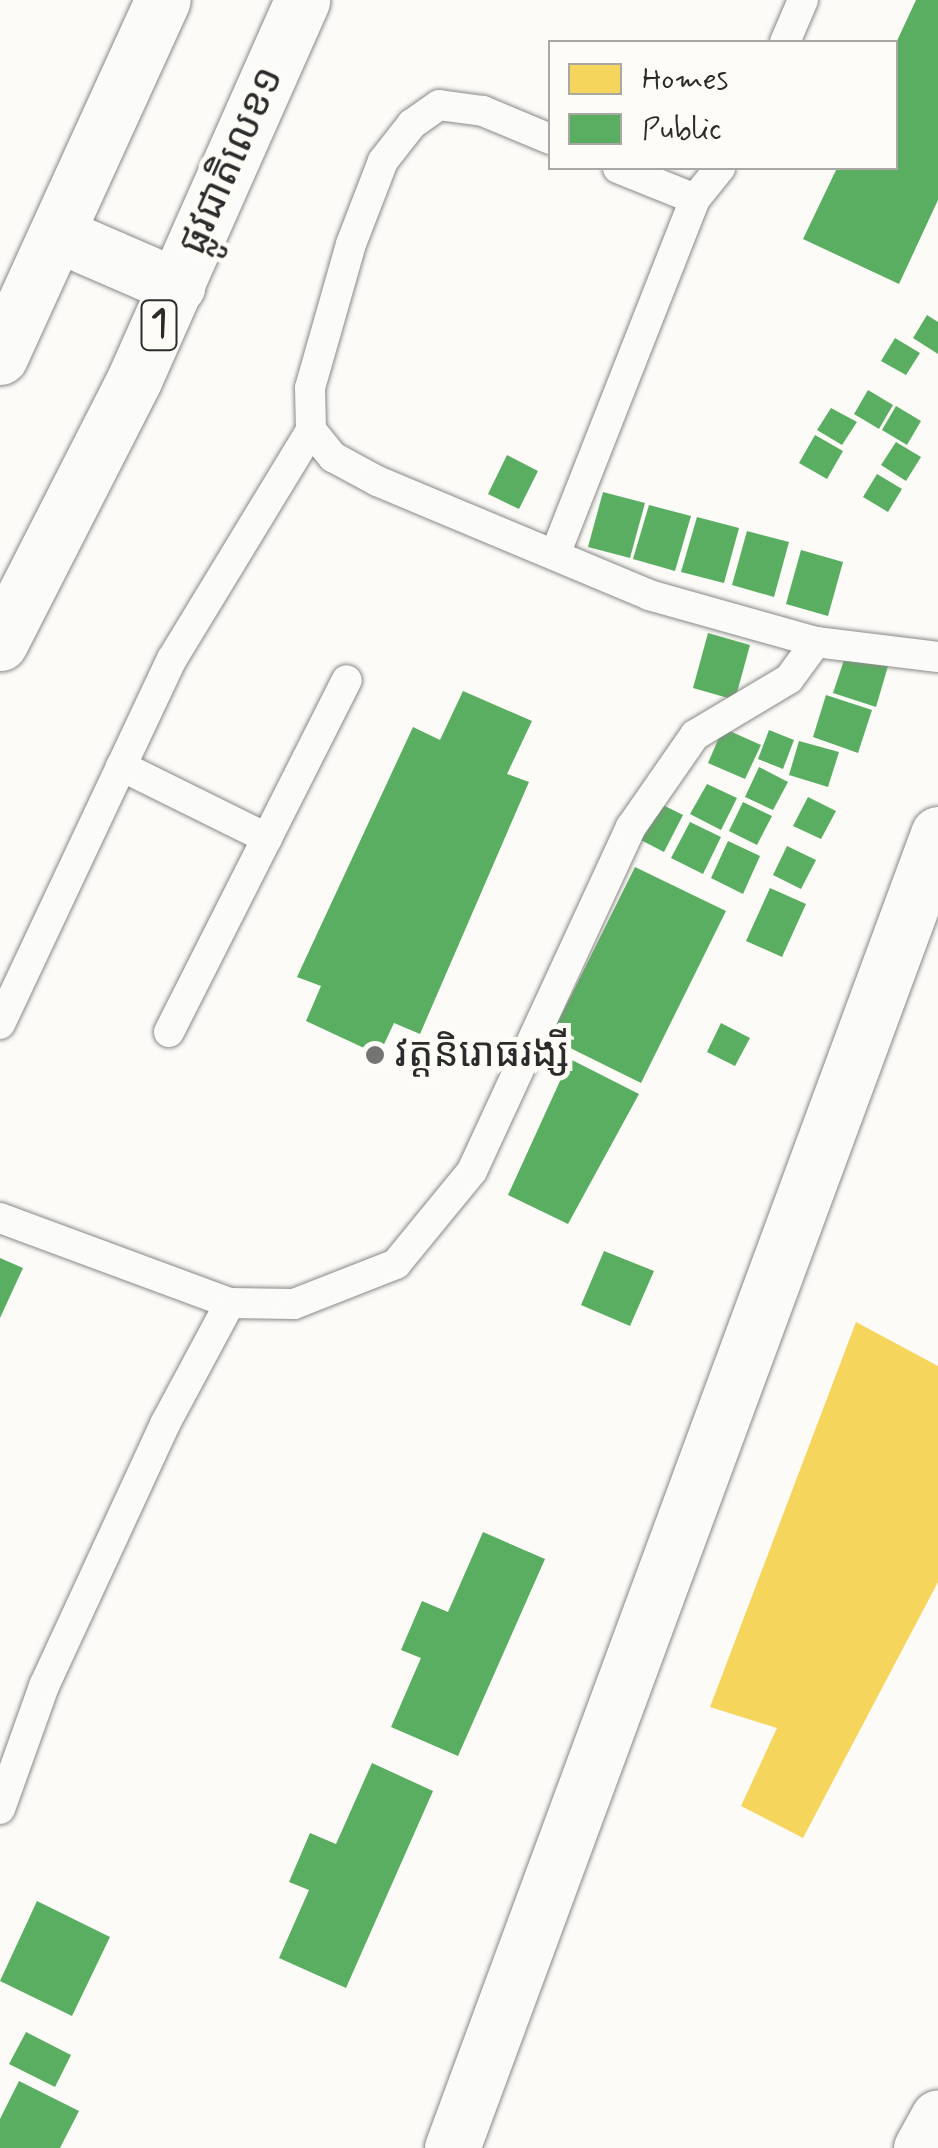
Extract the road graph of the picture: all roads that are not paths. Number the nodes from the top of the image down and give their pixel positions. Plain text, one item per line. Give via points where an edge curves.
1 (163, 0) edge
2 (302, 0) edge
3 (803, 0) edge
4 (786, 40) edge
5 (548, 139) edge
6 (623, 170) edge
7 (718, 170) edge
8 (695, 199) junction
9 (59, 235) junction
10 (177, 286) junction
11 (0, 357) edge
12 (311, 430) junction
13 (556, 552) junction
14 (816, 642) junction
15 (0, 644) edge
16 (938, 657) edge
17 (347, 680) dead end
18 (121, 766) junction
19 (938, 834) edge
20 (268, 838) junction
21 (924, 917) edge
22 (0, 1024) edge
23 (169, 1032) dead end
24 (0, 1218) edge
25 (230, 1303) junction
26 (0, 1809) edge
27 (938, 2116) edge
28 (452, 2148) edge
29 (922, 2148) edge

1 - 9 main road
2 - 10 main road, ផ្លូវជាតិលេខ១ / 1
3 - 4 lane
5 - 12 lane via 483,112 440,106 412,124 383,161 350,244 310,388
6 - 8 lane
7 - 8 lane
8 - 13 lane
9 - 10 main road
9 - 11 main road
10 - 15 main road, ផ្លូវជាតិលេខ១ / 1
12 - 13 lane via 333,457 376,481
12 - 18 lane via 224,566
13 - 14 lane via 649,595
14 - 16 lane
14 - 25 lane via 790,679 695,735 670,767 630,827 472,1171 396,1264 294,1304
17 - 20 lane
18 - 20 lane
18 - 22 lane
19 - 21 main road
20 - 23 lane
21 - 28 main road
24 - 25 lane
25 - 26 lane via 165,1424 44,1686
27 - 29 main road

